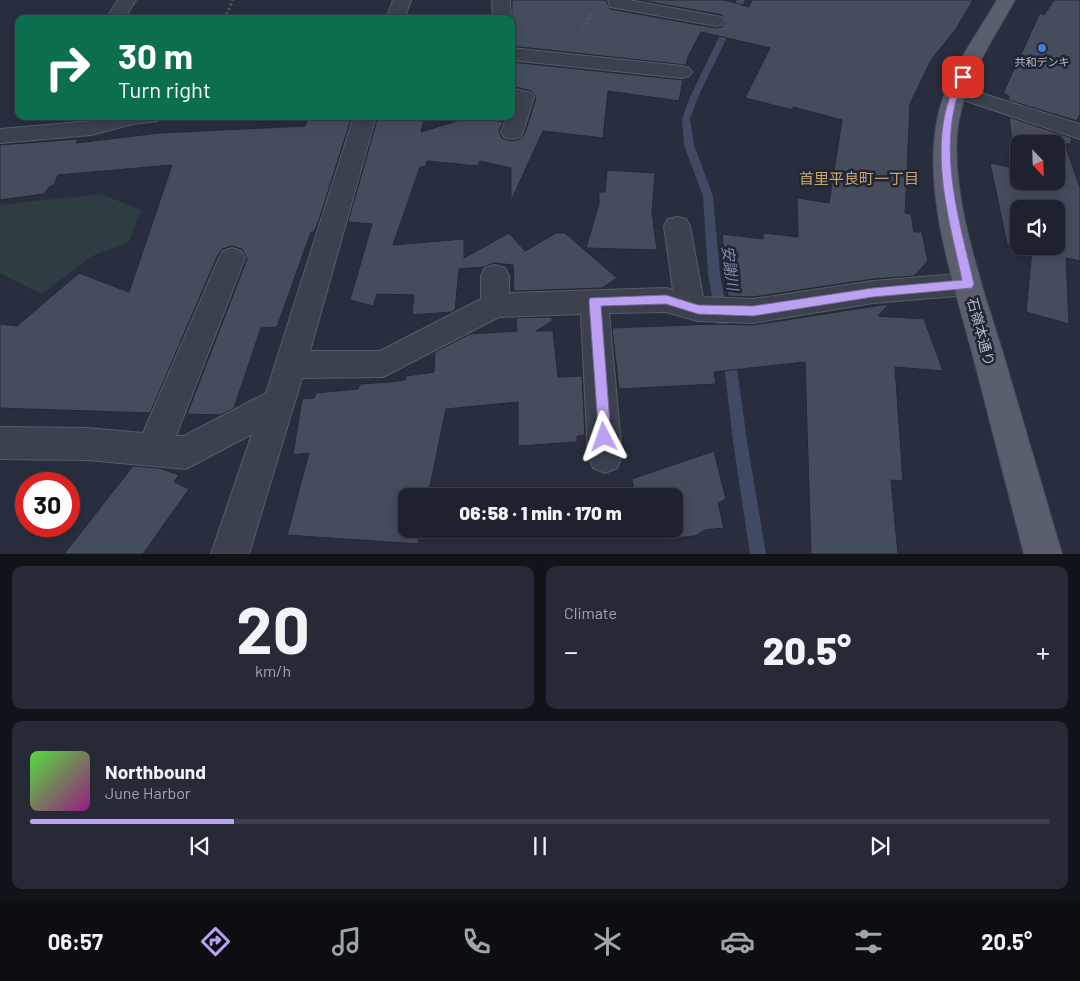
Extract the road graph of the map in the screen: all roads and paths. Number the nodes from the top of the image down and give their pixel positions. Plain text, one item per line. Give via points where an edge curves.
1 (127, 0) edge
2 (233, 0) edge
3 (402, 0) edge
4 (501, 0) edge
5 (1006, 0) edge
6 (611, 1) edge
7 (118, 15) edge
8 (226, 15) edge
9 (396, 15) edge
10 (502, 15) edge
11 (716, 20) dead end
12 (581, 32) dead end
13 (515, 54) edge
14 (682, 72) dead end
15 (955, 92) junction
16 (515, 95) edge
17 (126, 120) edge
18 (364, 120) edge
19 (512, 132) dead end
20 (1080, 132) edge
21 (0, 136) edge
22 (677, 226) dead end
23 (232, 258) dead end
24 (495, 276) dead end
25 (968, 284) junction
26 (594, 301) junction
27 (495, 305) junction
28 (704, 309) junction
29 (291, 365) junction
30 (278, 404) junction
31 (0, 442) edge
32 (153, 450) junction
33 (606, 456) dead end
34 (230, 554) edge
35 (1043, 554) edge

1 - 7 street
2 - 8 path
3 - 9 street
4 - 10 street
5 - 15 main road, 石嶺本通り
6 - 11 street
6 - 12 path
13 - 14 street
15 - 20 street
15 - 25 main road, 石嶺本通り via 947,123 946,175
16 - 19 street via 524,97
17 - 21 street via 91,128
18 - 29 street
22 - 28 street
23 - 32 street
24 - 27 street
25 - 28 street via 873,292 753,311
25 - 35 main road, 石嶺本通り
26 - 27 street
26 - 28 street via 666,300
26 - 33 street
27 - 29 street via 383,364
29 - 30 street
30 - 32 street via 186,453
30 - 34 street
31 - 32 street via 87,444

